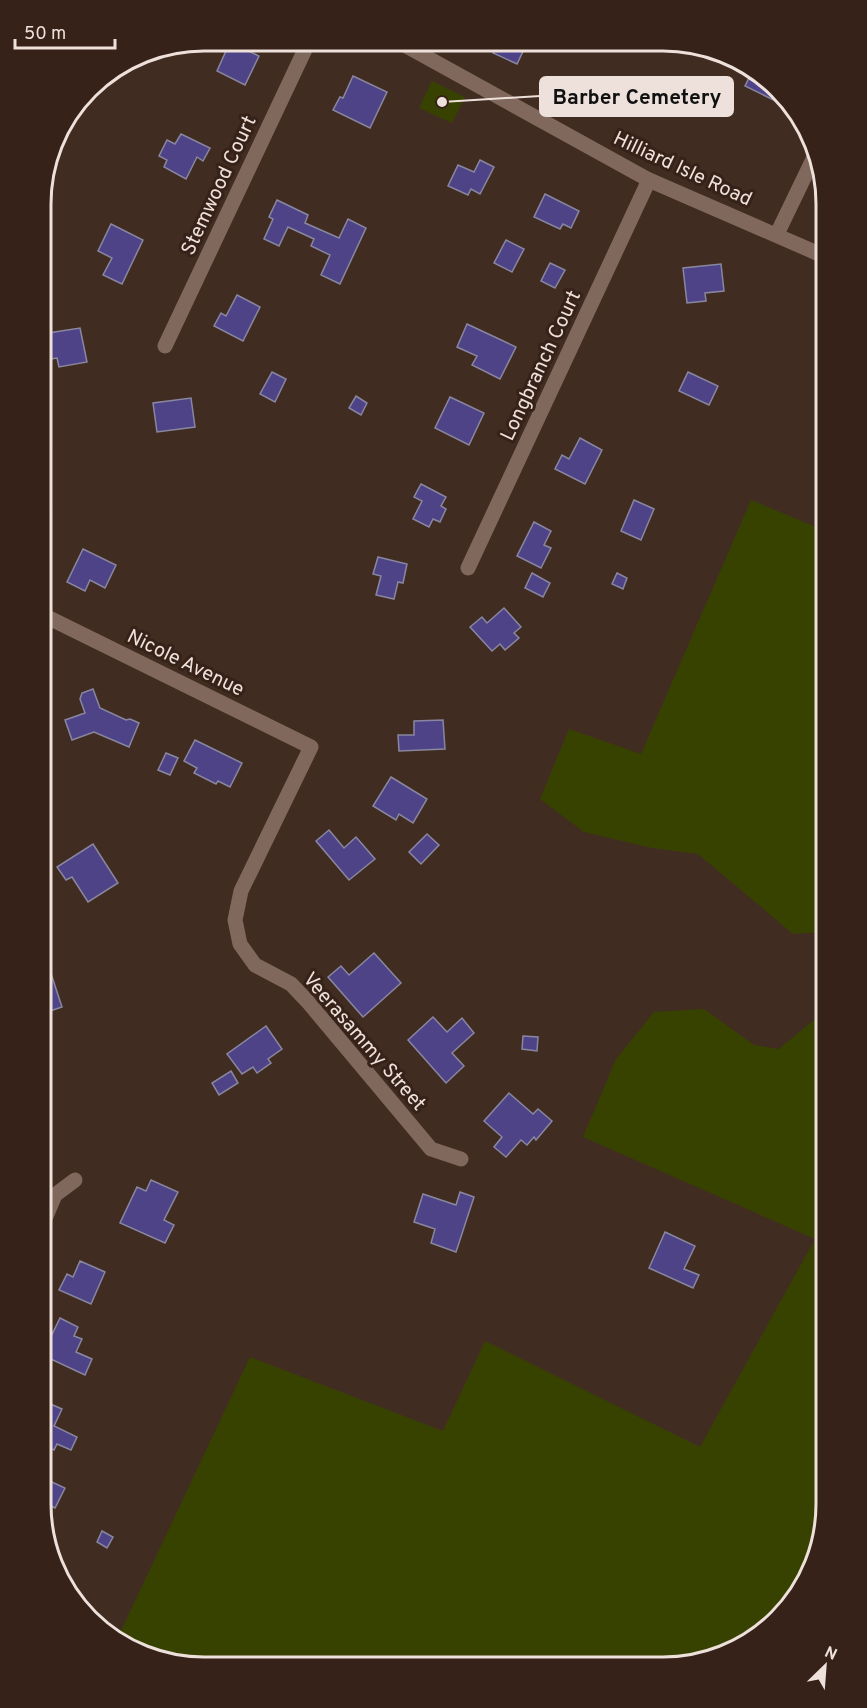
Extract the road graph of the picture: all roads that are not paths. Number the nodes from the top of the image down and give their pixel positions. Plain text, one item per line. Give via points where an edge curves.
1 (304, 51) edge
2 (429, 51) edge
3 (810, 164) edge
4 (649, 180) junction
5 (777, 234) junction
6 (816, 252) edge
7 (165, 346) dead end
8 (468, 568) dead end
9 (51, 619) edge
10 (311, 747) joint
11 (461, 1159) dead end
12 (75, 1180) dead end
13 (51, 1205) edge

1 - 7 street, Stemwood Court
2 - 4 street, Hilliard Isle Road
3 - 5 street
4 - 5 street, Hilliard Isle Road
4 - 8 street, Longbranch Court
5 - 6 street, Hilliard Isle Road
9 - 10 street, Nicole Avenue
10 - 11 street, Veerasammy Street via 241,891 235,920 240,945 255,965 297,990 431,1149
12 - 13 street via 55,1196

